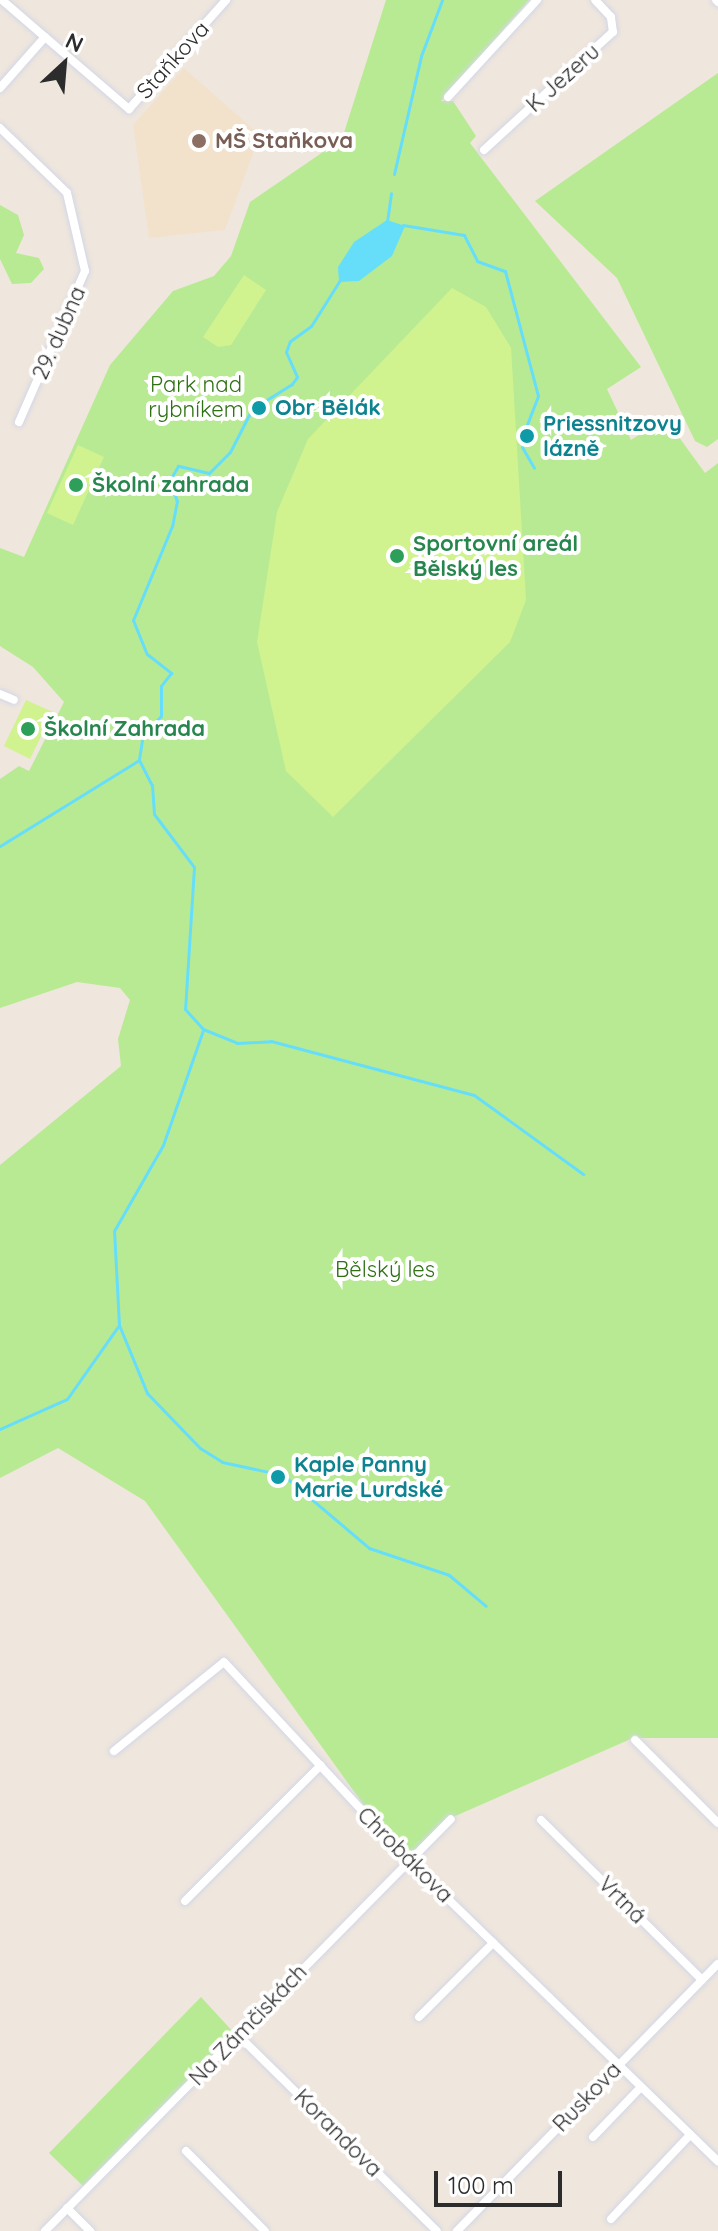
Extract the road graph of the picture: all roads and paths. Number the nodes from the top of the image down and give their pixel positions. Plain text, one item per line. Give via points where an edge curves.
1 (2, 0) edge
2 (226, 0) edge
3 (537, 0) edge
4 (595, 0) edge
5 (45, 37) junction
6 (0, 88) edge
7 (448, 97) dead end
8 (0, 128) edge
9 (484, 150) dead end
10 (19, 422) dead end
11 (0, 694) edge
12 (14, 700) dead end
13 (635, 1740) dead end
14 (114, 1751) dead end
15 (321, 1765) junction
16 (451, 1819) dead end
17 (541, 1820) dead end
18 (718, 1823) edge
19 (409, 1861) junction
20 (185, 1901) dead end
21 (493, 1943) junction
22 (718, 1964) edge
23 (702, 1980) junction
24 (419, 2017) dead end
25 (238, 2035) junction
26 (618, 2065) junction
27 (641, 2087) junction
28 (690, 2135) junction
29 (593, 2137) dead end
30 (186, 2151) dead end
31 (718, 2162) edge
32 (67, 2208) junction
33 (611, 2219) dead end
34 (45, 2231) edge
35 (90, 2231) edge
36 (265, 2231) edge
37 (437, 2231) edge
38 (457, 2231) edge

1 - 5 street, Staňkova
2 - 5 street, Staňkova via 129,109
3 - 7 street
4 - 9 street, K Jezeru via 611,17 613,32
5 - 6 street
8 - 10 street, 29. dubna via 67,193 85,271
11 - 12 street
13 - 18 street
14 - 15 street, Chrobákova via 220,1661
15 - 19 street, Chrobákova
15 - 20 street
16 - 19 street, Na Zámčiskách
17 - 23 street, Vrtná
19 - 21 street, Chrobákova
19 - 25 street, Na Zámčiskách
21 - 24 street
21 - 26 street, Chrobákova
22 - 23 street, Ruskova
23 - 26 street, Ruskova
25 - 32 street, Na Zámčiskách
25 - 37 street, Korandova
26 - 27 street, Chrobákova
26 - 38 street, Ruskova
27 - 28 street, Chrobákova
27 - 29 street
28 - 31 street, Chrobákova
28 - 33 street
30 - 36 street
32 - 34 street, Na Zámčiskách
32 - 35 street

